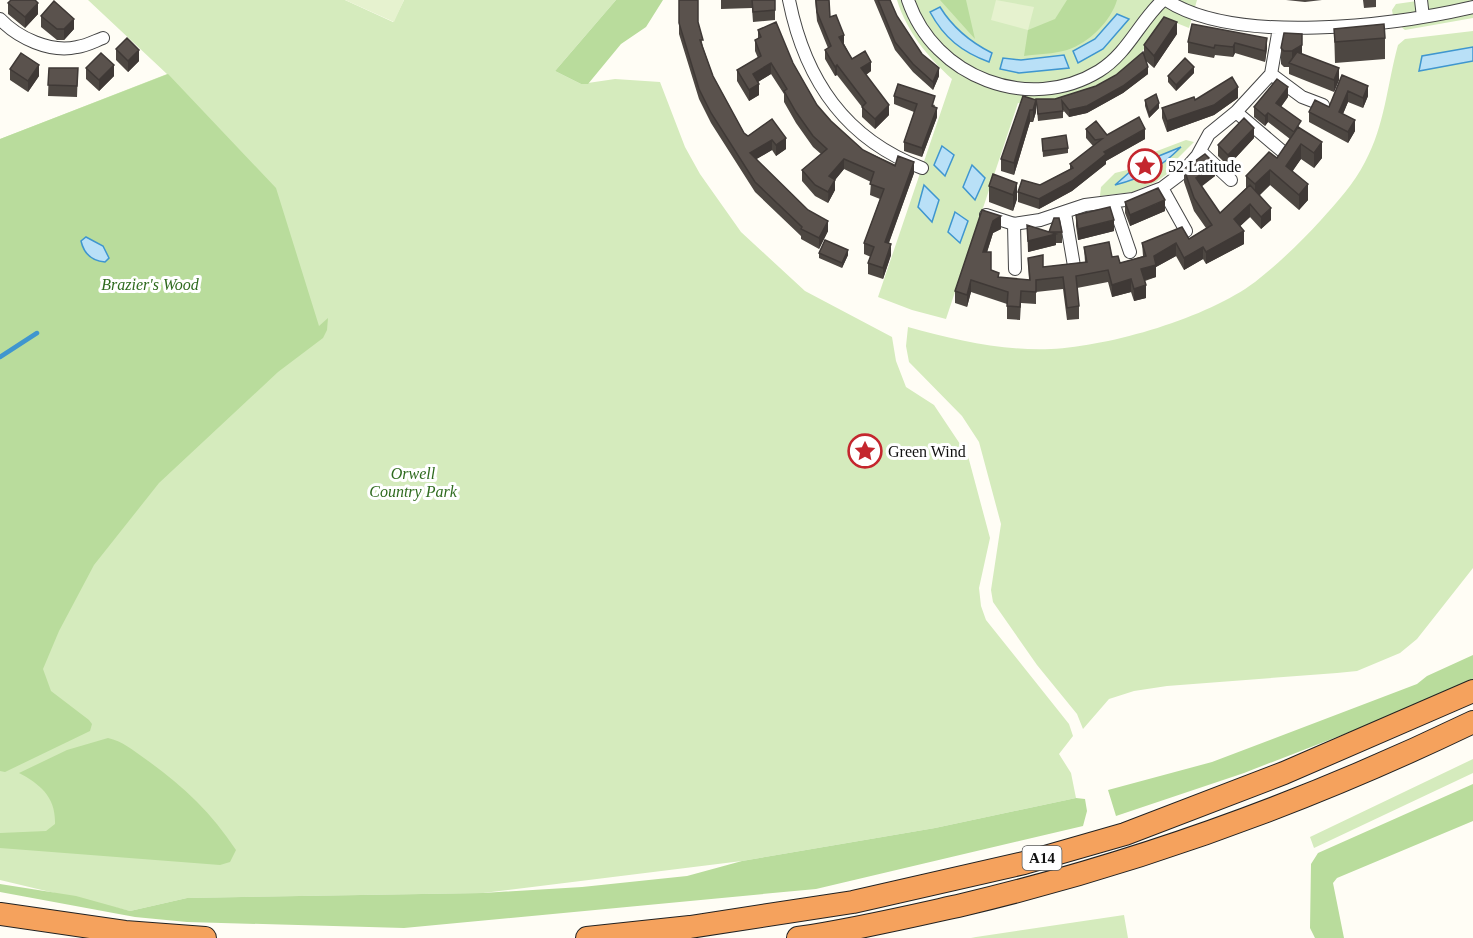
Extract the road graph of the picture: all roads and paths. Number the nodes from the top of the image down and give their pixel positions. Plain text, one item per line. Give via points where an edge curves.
1 (789, 0) edge
2 (908, 0) edge
3 (1165, 0) edge
4 (1421, 0) edge
5 (1473, 7) edge
6 (1423, 17) junction
7 (0, 19) edge
8 (1279, 28) junction
9 (104, 38) dead end
10 (1271, 74) junction
11 (1323, 105) edge
12 (1236, 112) junction
13 (1200, 151) junction
14 (1282, 151) edge
15 (922, 168) dead end
16 (1232, 180) dead end
17 (1162, 188) junction
18 (1113, 202) junction
19 (1065, 213) junction
20 (982, 214) edge
21 (1014, 224) junction
22 (1186, 231) edge
23 (1130, 252) dead end
24 (1074, 266) edge
25 (1015, 269) dead end
26 (1473, 691) edge
27 (1473, 722) edge
28 (0, 914) edge
29 (809, 937) edge
30 (205, 938) edge
31 (586, 938) edge

1 - 15 street via 802,49 835,107 873,144
2 - 3 street via 928,39 956,65 988,82 1025,90 1057,87 1099,71 1131,42 1152,10
3 - 8 street via 1194,14
4 - 6 street
5 - 6 street
6 - 8 street
7 - 9 street via 24,38 52,48 77,48
8 - 10 street
10 - 11 street via 1302,97
10 - 12 street
12 - 13 street via 1209,134
12 - 14 street
13 - 16 street
13 - 17 street
17 - 18 street
17 - 22 street
18 - 19 street via 1085,205
18 - 23 street
19 - 21 street
19 - 24 street
20 - 21 street
21 - 25 street
26 - 31 highway, A14 via 1284,773 1125,834 1024,863 853,902
27 - 29 highway, A14 via 1385,764 1132,859 1041,886
28 - 30 highway via 124,932

